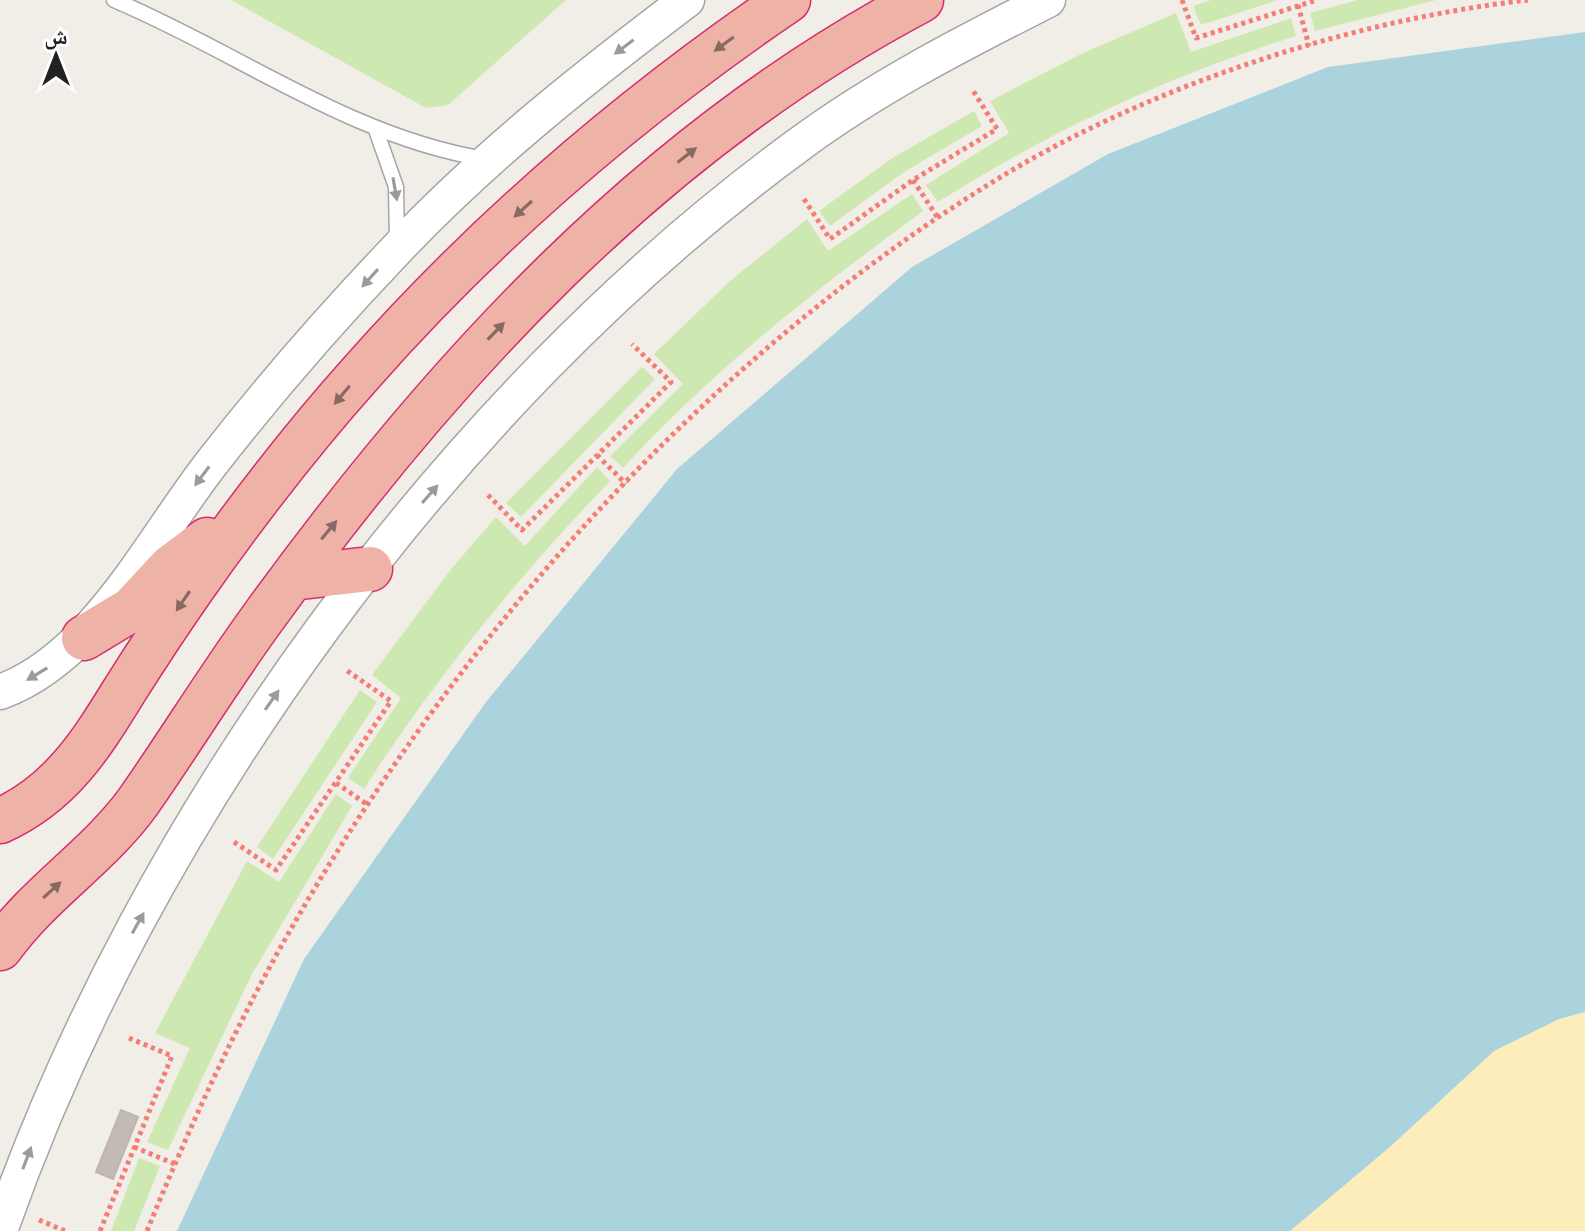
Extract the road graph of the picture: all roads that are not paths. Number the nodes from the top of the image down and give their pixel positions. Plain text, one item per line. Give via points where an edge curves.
1 (114, 0) edge
2 (687, 0) edge
3 (788, 0) edge
4 (921, 0) edge
5 (1048, 0) edge
6 (376, 130) junction
7 (489, 159) junction
8 (396, 250) junction
9 (238, 526) junction
10 (370, 569) junction
11 (292, 578) junction
12 (84, 638) junction
13 (0, 692) edge
14 (0, 821) edge
15 (0, 948) edge
16 (0, 1231) edge

1 - 6 lane
2 -> 7 street
3 -> 9 highway via 645,104 497,232 361,373
11 -> 4 highway via 481,346 593,234 778,87
10 -> 5 street via 520,393 699,223 862,101
6 - 7 lane
6 -> 8 lane via 396,187
7 - 8 street
8 -> 12 street via 214,460
9 - 12 highway via 186,554 132,609
9 -> 14 highway via 161,633 84,755 44,795
10 - 11 highway
16 -> 10 street via 53,1091 167,872 273,697
15 -> 11 highway via 136,805
12 -> 13 street via 39,674

